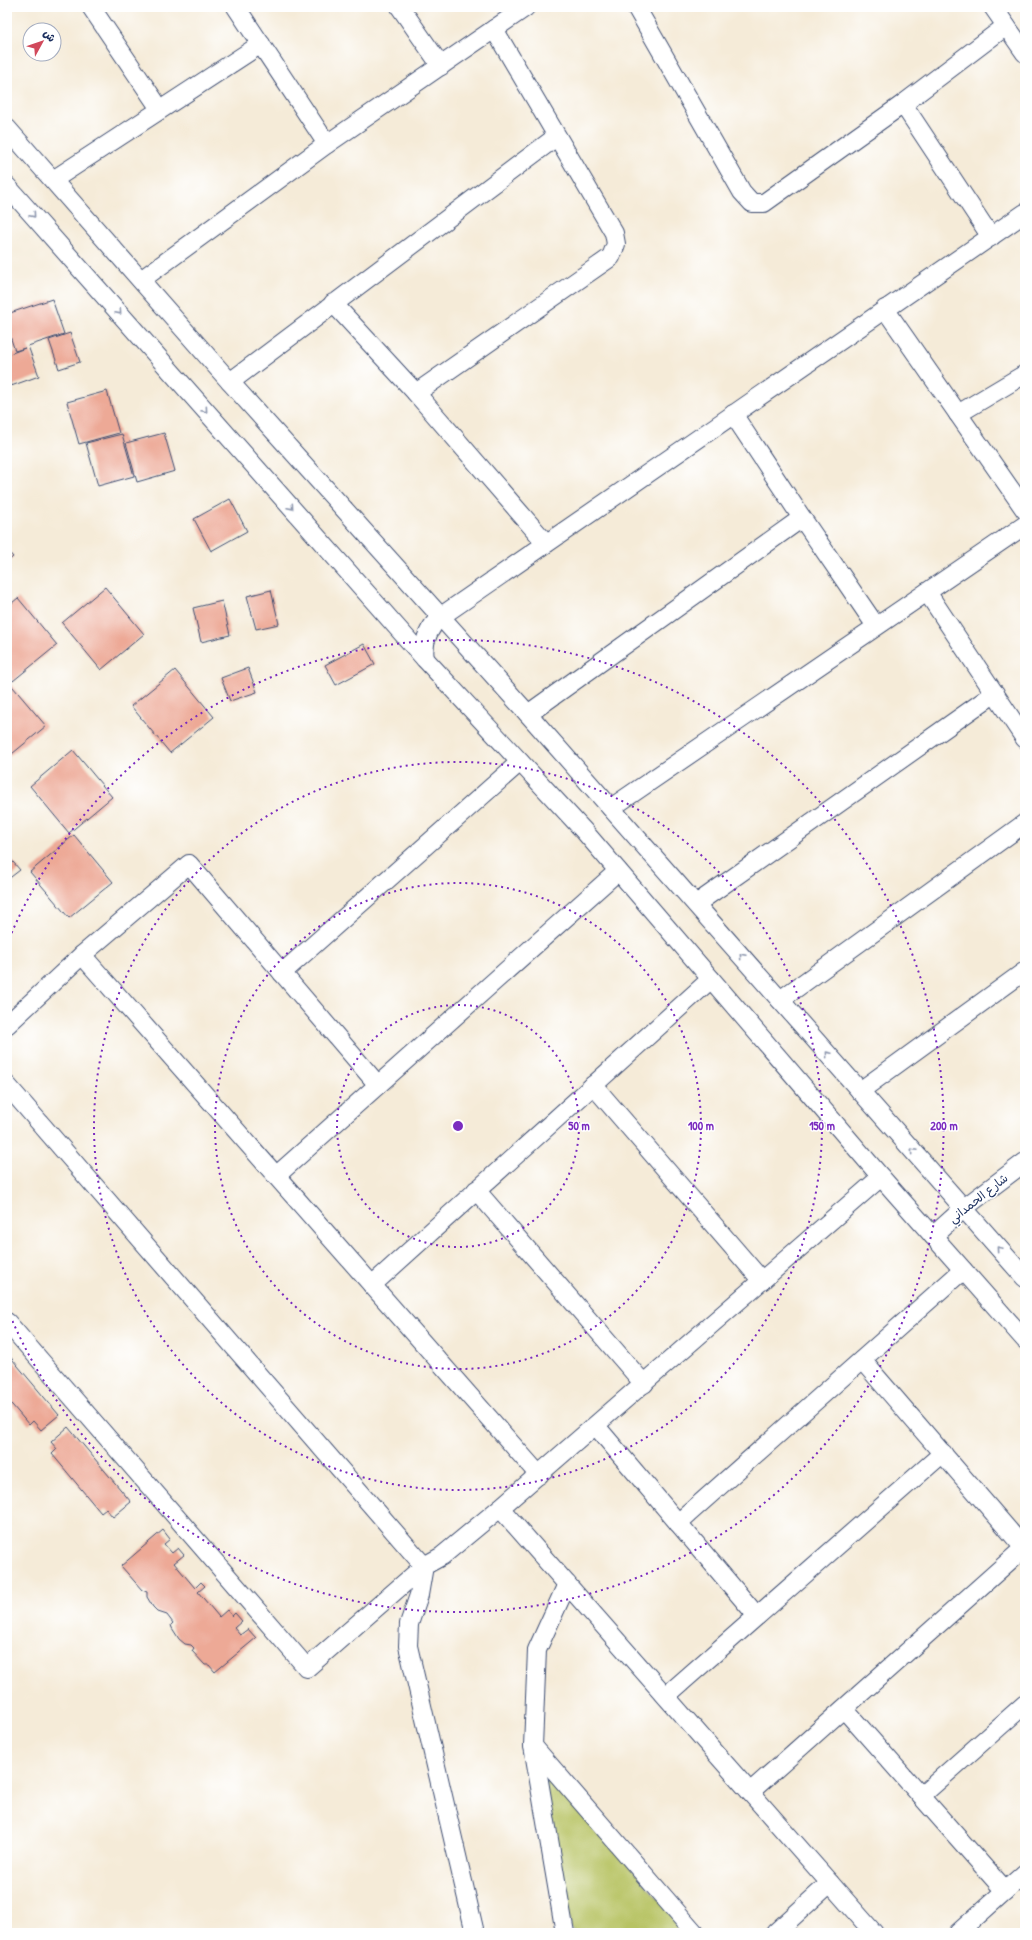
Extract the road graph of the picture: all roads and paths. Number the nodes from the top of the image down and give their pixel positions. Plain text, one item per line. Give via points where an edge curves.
1 (91, 7) edge
2 (236, 7) edge
3 (400, 7) edge
4 (526, 7) edge
5 (636, 7) edge
6 (993, 7) edge
7 (1006, 26) junction
8 (494, 29) junction
9 (261, 44) junction
10 (1025, 53) edge
11 (441, 66) junction
12 (903, 104) junction
13 (160, 109) junction
14 (7, 128) edge
15 (556, 137) junction
16 (327, 144) junction
17 (53, 180) junction
18 (7, 186) edge
19 (1025, 213) edge
20 (991, 237) junction
21 (141, 280) junction
22 (333, 303) junction
23 (886, 309) junction
24 (1025, 374) edge
25 (230, 382) junction
26 (416, 394) junction
27 (733, 414) junction
28 (958, 414) junction
29 (1025, 510) edge
30 (802, 518) junction
31 (1025, 525) edge
32 (546, 543) junction
33 (928, 592) junction
34 (440, 617) junction
35 (876, 626) junction
36 (425, 659) junction
37 (995, 694) junction
38 (528, 714) junction
39 (1025, 739) edge
40 (520, 762) junction
41 (611, 808) junction
42 (1025, 823) edge
43 (618, 871) junction
44 (696, 904) junction
45 (82, 955) junction
46 (1025, 971) edge
47 (282, 973) junction
48 (711, 979) junction
49 (780, 1000) junction
50 (7, 1025) edge
51 (7, 1085) edge
52 (378, 1085) junction
53 (593, 1085) junction
54 (860, 1091) junction
55 (1025, 1162) edge
56 (276, 1176) junction
57 (880, 1177) junction
58 (476, 1190) junction
59 (964, 1208) junction
60 (933, 1236) junction
61 (963, 1270) junction
62 (1025, 1278) edge
63 (762, 1281) junction
64 (372, 1285) junction
65 (7, 1322) edge
66 (1025, 1340) edge
67 (862, 1360) junction
68 (644, 1384) junction
69 (596, 1426) junction
70 (942, 1453) junction
71 (539, 1475) junction
72 (500, 1508) junction
73 (678, 1523) junction
74 (1025, 1547) edge
75 (424, 1566) junction
76 (567, 1584) junction
77 (757, 1616) junction
78 (666, 1696) junction
79 (1025, 1704) edge
80 (844, 1709) junction
81 (533, 1746) junction
82 (750, 1792) junction
83 (921, 1796) junction
84 (1025, 1873) edge
85 (830, 1883) junction
86 (1005, 1890) junction
87 (475, 1933) edge
88 (566, 1933) edge
89 (695, 1933) edge
90 (775, 1933) edge
91 (874, 1933) edge
92 (958, 1933) edge

1 - 13 street
2 - 9 street
3 - 11 street
4 - 8 street
5 - 12 street via 742,192 752,203 764,203
6 - 7 street
7 - 10 street
7 - 12 street
8 - 11 street
8 - 15 street
9 - 13 street
9 - 16 street
11 - 16 street
12 - 20 street
13 - 17 street
14 - 17 street
15 - 22 street
15 - 26 street via 614,233 616,244 611,257
16 - 21 street
17 - 21 street
18 -> 36 street
19 - 20 street
20 - 23 street
21 - 25 street
22 - 25 street
22 - 26 street
23 - 27 street
23 - 28 street
24 - 28 street
25 - 34 street
26 - 32 street
27 - 30 street
27 - 32 street
28 - 29 street
30 - 35 street
30 - 38 street
31 - 33 street
32 - 34 street
33 - 35 street
33 - 37 street
34 - 36 street via 426,636
34 - 38 street
35 - 41 street
36 - 40 street
37 - 39 street
37 - 44 street
38 - 41 street
40 - 43 street
40 - 47 street
41 - 44 street
42 - 49 street
43 - 48 street
43 - 52 street
49 -> 44 street
45 - 47 street via 188,864
45 - 50 street
45 - 56 street
46 - 54 street
47 - 52 street
48 - 53 street
48 - 57 street
54 -> 49 street
51 - 75 street
52 - 56 street
53 - 58 street
53 - 63 street
59 -> 54 street
55 - 59 street, شارع الحمداني
56 - 64 street
57 - 60 street
57 - 63 street
58 - 64 street
58 - 68 street
59 - 60 street, شارع الحمداني
62 -> 59 street
60 - 61 street
61 - 66 street
61 - 67 street
63 - 68 street
64 - 71 street
65 - 75 street via 307,1668
67 - 70 street
67 - 73 street
68 - 69 street
69 - 71 street
69 - 73 street
70 - 74 street
70 - 77 street
71 - 72 street
72 - 75 street via 442,1556
72 - 76 street
73 - 77 street
74 - 80 street
75 - 87 street via 419,1595 409,1624 408,1646
76 - 78 street
76 - 81 street via 537,1650
77 - 78 street
78 - 82 street
79 - 83 street
80 - 82 street
80 - 83 street
81 - 88 street
81 - 89 street
82 - 85 street
83 - 86 street
84 - 86 street
85 - 90 street
85 - 91 street
86 - 92 street

